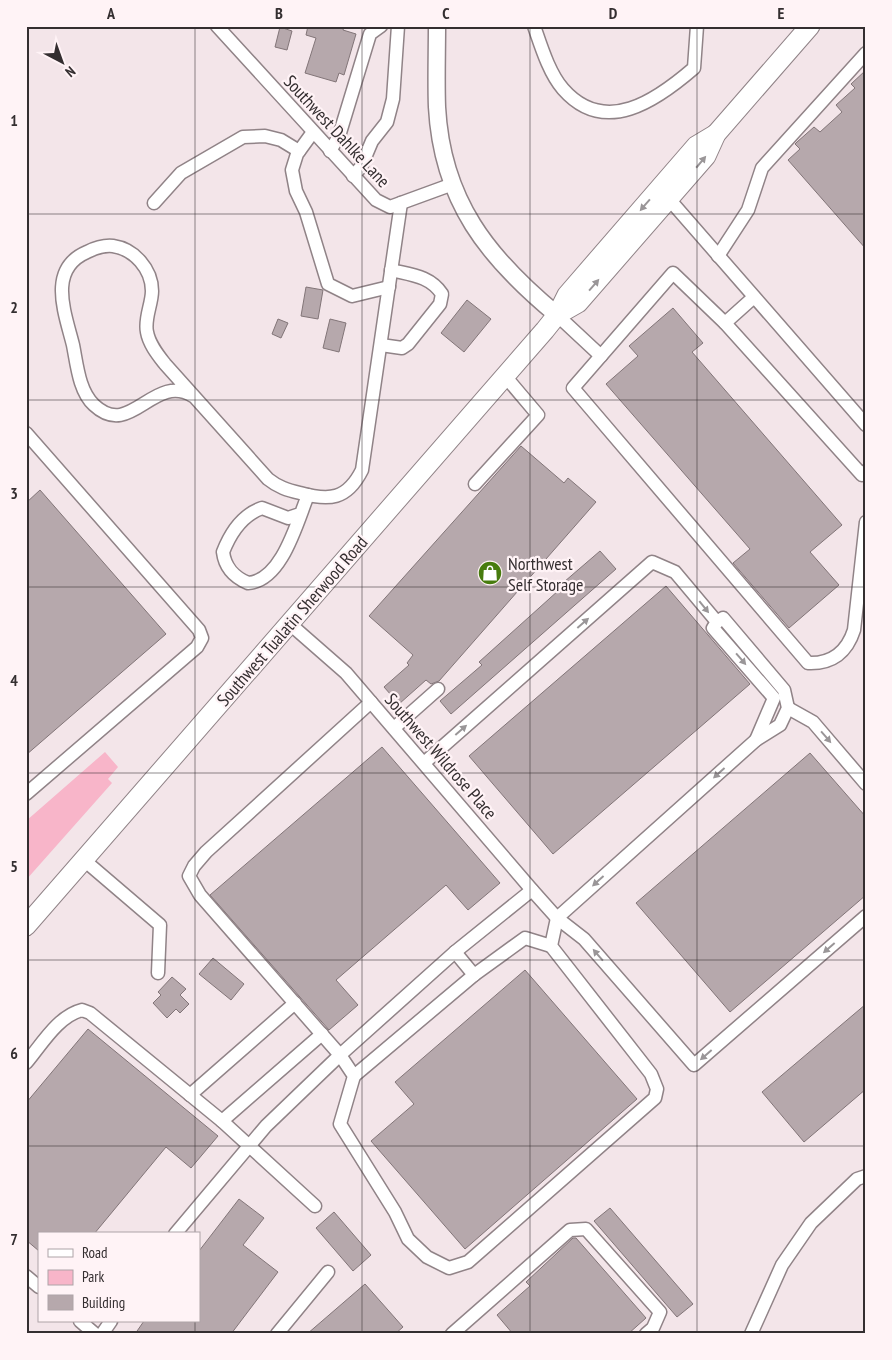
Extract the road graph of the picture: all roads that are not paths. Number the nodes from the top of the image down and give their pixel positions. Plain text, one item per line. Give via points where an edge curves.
1 (217, 26) edge
2 (381, 26) edge
3 (398, 26) edge
4 (437, 26) edge
5 (534, 26) edge
6 (697, 26) edge
7 (810, 26) edge
8 (866, 53) edge
9 (313, 132) junction
10 (716, 134) junction
11 (299, 151) junction
12 (330, 151) junction
13 (354, 176) junction
14 (453, 184) junction
15 (669, 199) junction
16 (154, 203) dead end
17 (401, 203) junction
18 (718, 256) junction
19 (391, 270) junction
20 (389, 288) junction
21 (754, 297) junction
22 (557, 315) junction
23 (725, 323) junction
24 (381, 345) junction
25 (601, 356) junction
26 (505, 376) junction
27 (193, 396) junction
28 (866, 425) edge
29 (26, 433) edge
30 (866, 471) edge
31 (475, 484) dead end
32 (308, 495) junction
33 (300, 514) junction
34 (866, 522) edge
35 (717, 622) junction
36 (290, 624) junction
37 (438, 690) dead end
38 (371, 702) junction
39 (788, 708) junction
40 (394, 728) junction
41 (756, 740) junction
42 (424, 763) junction
43 (866, 784) edge
44 (26, 794) edge
45 (84, 860) junction
46 (532, 890) junction
47 (866, 916) edge
48 (557, 918) junction
49 (26, 926) edge
50 (551, 946) junction
51 (456, 952) junction
52 (158, 973) dead end
53 (474, 975) junction
54 (295, 1003) junction
55 (322, 1034) junction
56 (340, 1055) junction
57 (26, 1063) edge
58 (354, 1076) junction
59 (190, 1096) junction
60 (222, 1121) junction
61 (250, 1146) junction
62 (866, 1176) edge
63 (316, 1206) dead end
64 (177, 1232) edge
65 (328, 1272) dead end
66 (26, 1276) edge
67 (38, 1286) edge
68 (81, 1322) edge
69 (110, 1322) edge
70 (95, 1334) edge
71 (102, 1334) edge
72 (277, 1334) edge
73 (452, 1334) edge
74 (646, 1334) edge
75 (752, 1334) edge

1 - 9 street, Southwest Dahlke Lane
2 - 12 street via 370,34 339,136
3 - 13 street via 393,99 387,122 372,141
4 - 14 main road via 438,115
5 - 6 street via 562,89 582,106 607,112 633,110 667,91 694,68
7 - 10 highway, Southwest Tualatin Sherwood Road
8 - 18 street via 762,168 748,210
9 - 11 street
9 - 12 street, Southwest Dahlke Lane
15 -> 10 highway, Southwest Tualatin Sherwood Road via 706,156
10 -> 22 highway, Southwest Tualatin Sherwood Road via 696,146 567,295
11 - 16 street via 281,140 264,136 243,137 181,173
11 - 20 street via 292,170 296,191 306,212 328,284 352,296
12 - 13 street, Southwest Dahlke Lane
13 - 17 street, Southwest Dahlke Lane via 376,200 390,207
14 - 17 street, Southwest Dahlke Lane
14 - 22 main road via 477,233 496,260
15 - 18 street
22 -> 15 highway, Southwest Tualatin Sherwood Road via 578,303
17 - 19 street
18 - 21 street
19 - 20 street
19 - 24 street via 426,279 436,284 442,294 440,304 408,344 402,348
20 - 24 street
21 - 23 street
21 - 28 street
22 - 25 street
22 - 26 highway, Southwest Tualatin Sherwood Road
23 - 25 street via 673,273
23 - 30 street via 862,475
24 - 32 street via 362,470 356,483 326,499
25 - 34 street via 573,388 808,663 830,661 841,654 850,642
26 - 31 street via 538,415
26 - 36 highway, Southwest Tualatin Sherwood Road
27 - 27 street via 149,340 146,330 152,290 143,264 132,254 111,246 82,254 72,262 64,273 61,298 82,387 94,405 106,413 121,415 135,411 169,389 178,389
27 - 32 street via 268,479 282,488
29 - 44 street via 199,630 202,638 197,647
32 - 33 street
33 - 33 street via 281,560 264,579 248,583 232,574 223,552 248,515 262,508 288,518
35 - 39 street via 723,618 784,690
35 -> 41 street via 713,628 774,698
42 -> 35 street via 652,562 675,572
36 - 38 street, Southwest Wildrose Place via 346,674
36 - 45 highway, Southwest Tualatin Sherwood Road
37 - 40 street
38 - 40 street, Southwest Wildrose Place
38 - 54 street via 206,852 189,876 200,895
39 - 41 street via 780,725
39 -> 43 street via 813,722
40 - 42 street, Southwest Wildrose Place
41 -> 48 street
42 - 46 street, Southwest Wildrose Place
45 - 49 highway, Southwest Tualatin Sherwood Road
45 - 52 street via 160,925
46 - 48 street, Southwest Wildrose Place
46 - 51 street
47 -> 48 street, Southwest Wildrose Place via 694,1065 584,939
48 - 50 street
50 - 53 street via 525,938
50 - 58 street via 651,1074 655,1098 468,1262 449,1268 427,1258 408,1239 395,1212 340,1124
51 - 53 street
51 - 56 street
53 - 58 street
54 - 55 street
54 - 59 street
55 - 56 street
55 - 60 street
56 - 58 street
56 - 61 street via 266,1126
57 - 59 street via 60,1022 72,1012 82,1010
59 - 60 street
60 - 61 street
61 - 63 street
61 - 64 street
62 - 75 street via 857,1179 811,1223 782,1265
65 - 72 street
66 - 67 street
68 - 70 street
69 - 71 street
73 - 74 street via 570,1230 586,1229 660,1312 653,1328

